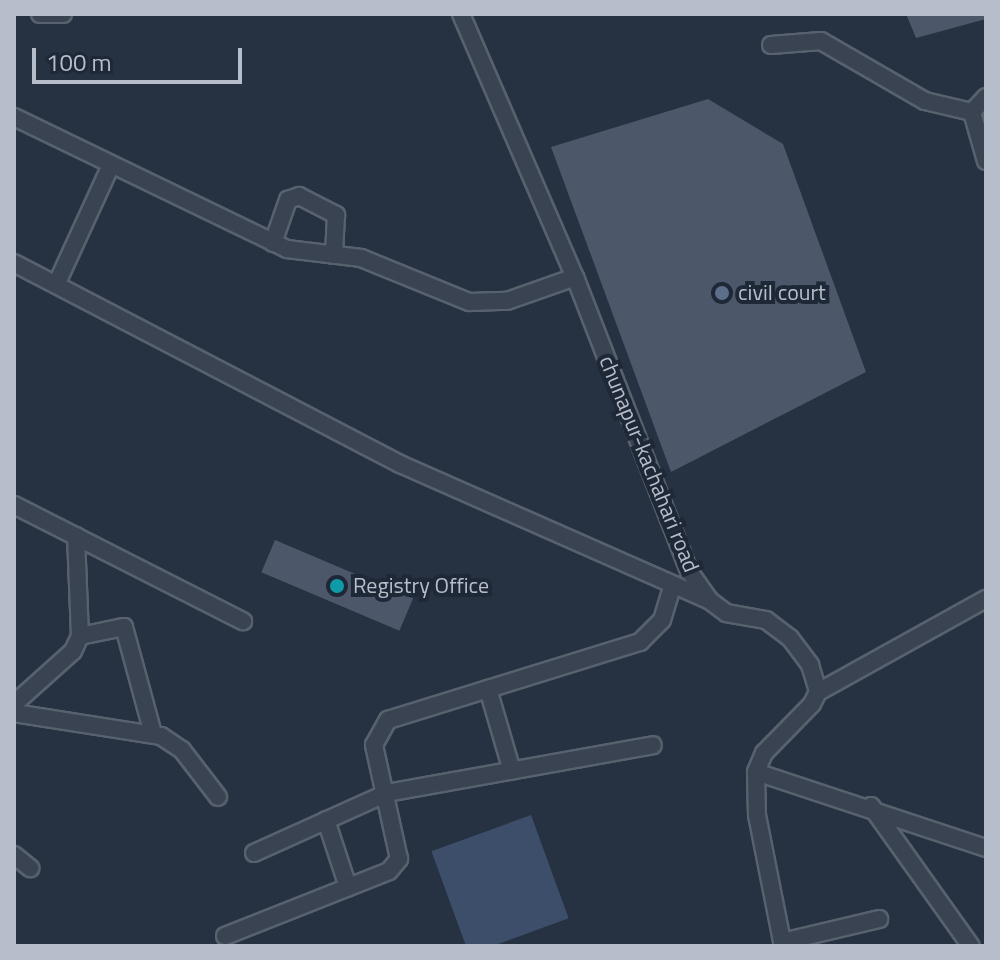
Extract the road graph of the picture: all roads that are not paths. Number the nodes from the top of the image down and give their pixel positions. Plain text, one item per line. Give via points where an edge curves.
1 (40, 14) edge
2 (63, 14) edge
3 (461, 14) edge
4 (771, 45) dead end
5 (986, 97) edge
6 (972, 112) junction
7 (14, 117) edge
8 (986, 161) edge
9 (111, 165) junction
10 (273, 243) junction
11 (334, 255) junction
12 (14, 263) edge
13 (575, 277) junction
14 (57, 283) junction
15 (14, 505) edge
16 (76, 536) junction
17 (672, 588) junction
18 (986, 599) edge
19 (709, 600) junction
20 (243, 621) dead end
21 (80, 636) junction
22 (488, 689) junction
23 (818, 692) junction
24 (14, 704) edge
25 (14, 713) edge
26 (153, 734) junction
27 (653, 745) dead end
28 (512, 771) junction
29 (756, 772) junction
30 (387, 793) junction
31 (218, 797) dead end
32 (871, 806) junction
33 (326, 820) junction
34 (986, 848) edge
35 (254, 853) dead end
36 (14, 855) edge
37 (30, 868) dead end
38 (348, 887) junction
39 (879, 919) dead end
40 (225, 936) dead end
41 (783, 944) edge
42 (971, 946) edge

1 - 2 street
3 - 13 street, chunapur-kachahari road
4 - 6 street via 821,41 925,101
5 - 6 street
6 - 8 street
7 - 9 street
9 - 10 street
9 - 14 street
10 - 11 street
10 - 11 street via 288,200 299,196 336,215
11 - 13 street via 386,266 452,297 487,305
12 - 14 street
13 - 19 street, chunapur-kachahari road via 689,571
14 - 17 street via 390,459
15 - 16 street
16 - 20 street
16 - 21 street
17 - 19 street
17 - 22 street via 662,620 640,642
18 - 23 street
19 - 23 street via 726,613 766,620 790,638
21 - 24 street via 73,651
21 - 26 street via 124,627
22 - 28 street
22 - 30 street via 388,720 377,729 374,745
23 - 29 street via 800,719 764,753
25 - 26 street
26 - 31 street via 182,750
27 - 28 street
28 - 30 street
29 - 32 street
29 - 41 street via 757,815
30 - 33 street
30 - 38 street via 399,859 389,871
32 - 34 street
32 - 42 street
33 - 35 street
33 - 38 street
36 - 37 street
38 - 40 street
39 - 41 street

